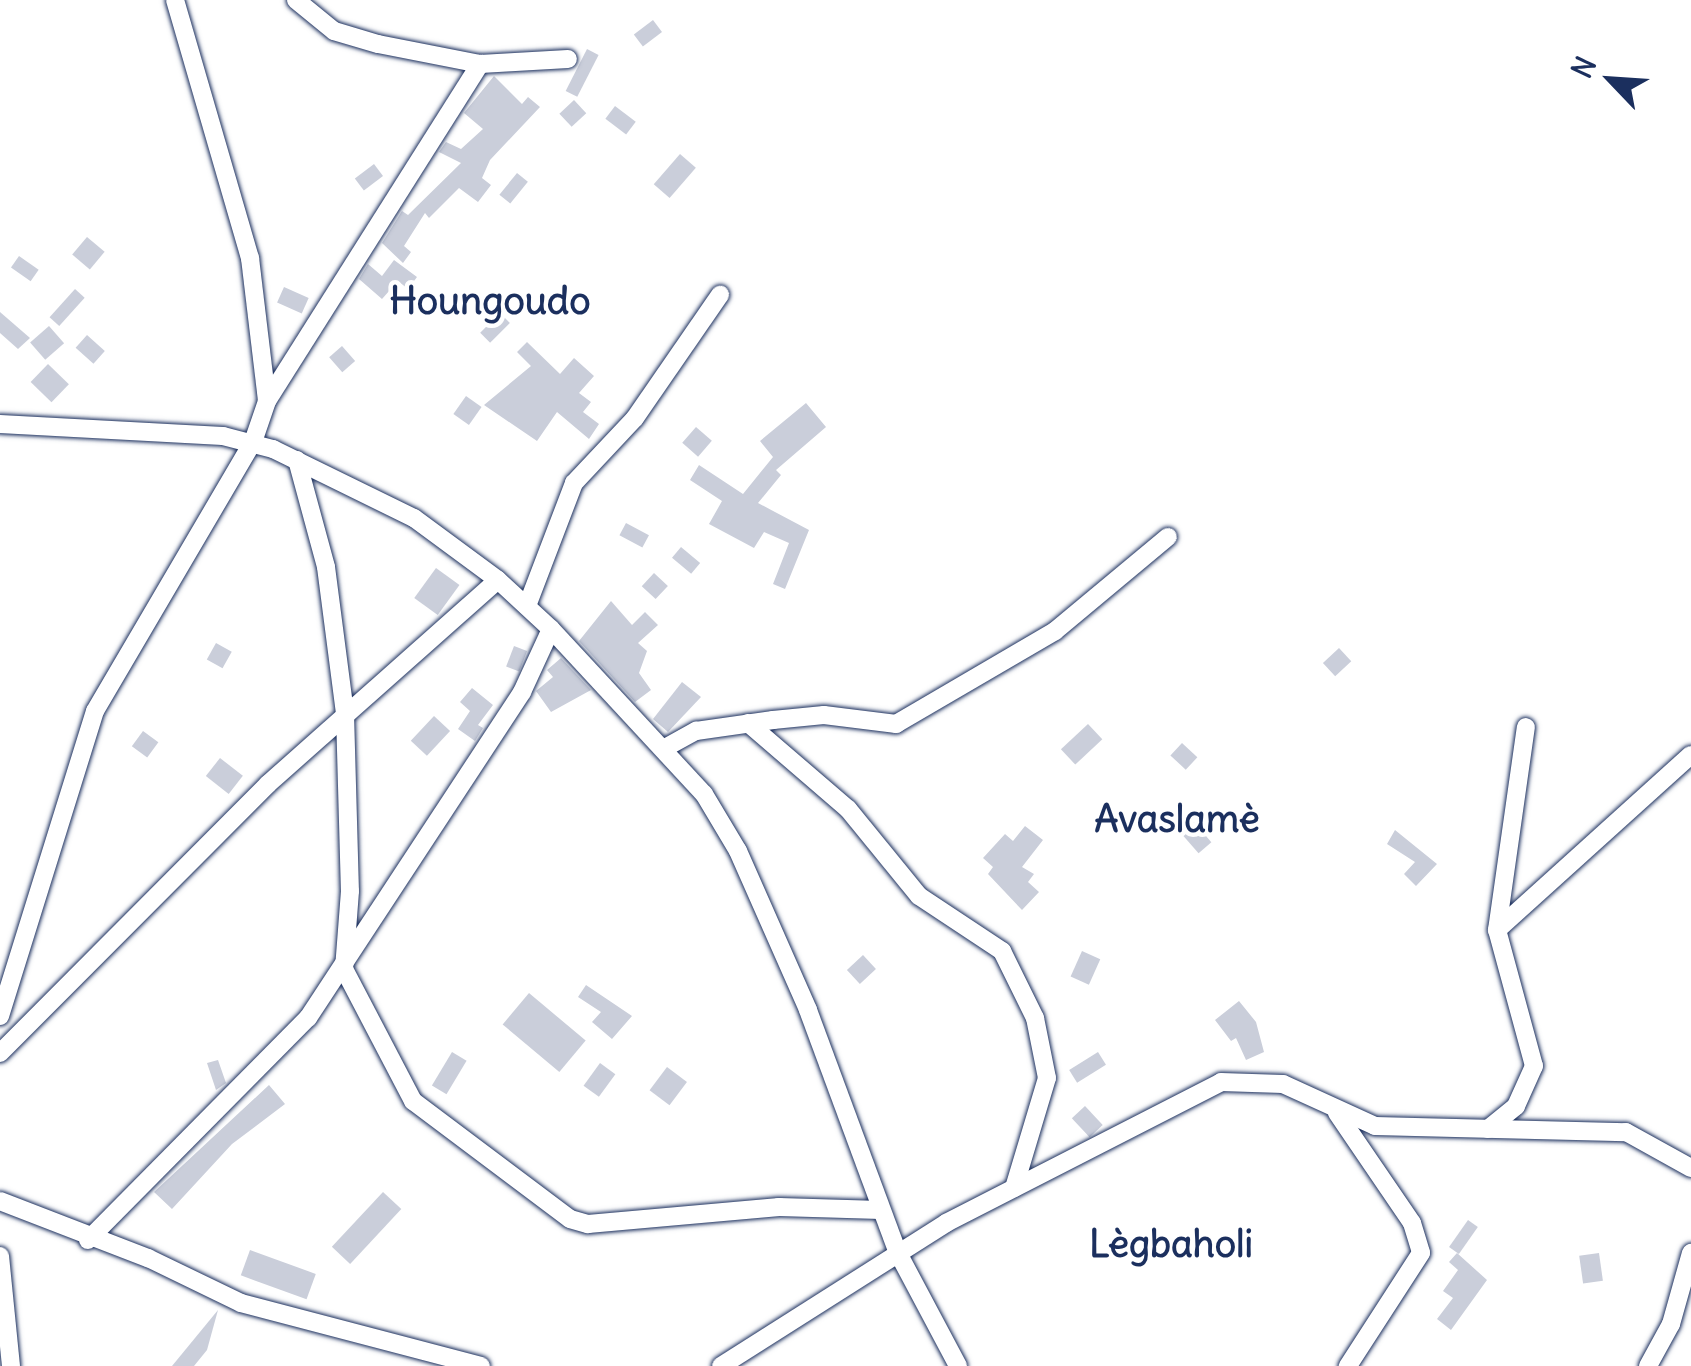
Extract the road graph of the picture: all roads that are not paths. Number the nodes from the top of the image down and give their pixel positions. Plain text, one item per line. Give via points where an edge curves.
1 (175, 0) edge
2 (296, 0) edge
3 (568, 59) dead end
4 (480, 64) junction
5 (720, 295) dead end
6 (266, 400) junction
7 (0, 424) edge
8 (253, 442) junction
9 (298, 460) junction
10 (1168, 537) dead end
11 (498, 580) junction
12 (526, 606) junction
13 (551, 629) junction
14 (345, 714) junction
15 (748, 723) junction
16 (1526, 728) dead end
17 (662, 749) junction
18 (1691, 755) edge
19 (1498, 930) junction
20 (344, 969) junction
21 (0, 1016) edge
22 (0, 1053) edge
23 (1336, 1113) junction
24 (1488, 1128) junction
25 (1691, 1168) edge
26 (1014, 1188) junction
27 (1, 1201) edge
28 (881, 1210) junction
29 (0, 1222) edge
30 (88, 1240) junction
31 (898, 1253) junction
32 (1691, 1253) edge
33 (0, 1256) edge
34 (11, 1366) edge
35 (481, 1366) edge
36 (721, 1366) edge
37 (958, 1366) edge
38 (1348, 1366) edge
39 (1648, 1366) edge

1 - 6 street via 250,258
2 - 4 street via 350,38
3 - 4 street
4 - 6 street
5 - 12 street via 635,418 574,483
6 - 8 street
7 - 8 street
8 - 9 street
8 - 21 street via 95,711
9 - 11 street via 414,518
9 - 14 street via 326,566
10 - 15 street via 1056,631 896,724 824,715
11 - 12 street
11 - 14 street
12 - 13 street
13 - 17 street
13 - 20 street via 522,692
14 - 20 street via 350,890
14 - 22 street
15 - 17 street via 696,731
15 - 26 street via 848,809 919,896 1002,951 1035,1018 1048,1078
16 - 19 street
17 - 28 street via 704,794 738,851 808,1010
18 - 19 street
19 - 24 street via 1534,1066 1516,1106
20 - 28 street via 414,1102 570,1219 608,1224 779,1207
20 - 30 street via 255,1074
23 - 24 street via 1375,1126
23 - 26 street via 1283,1084 1221,1082
23 - 38 street via 1412,1224 1421,1253
24 - 25 street via 1626,1132
26 - 31 street
27 - 29 street
27 - 30 street
28 - 31 street
30 - 35 street via 148,1258 294,1321
31 - 36 street
31 - 37 street
32 - 39 street via 1671,1324
33 - 34 street

